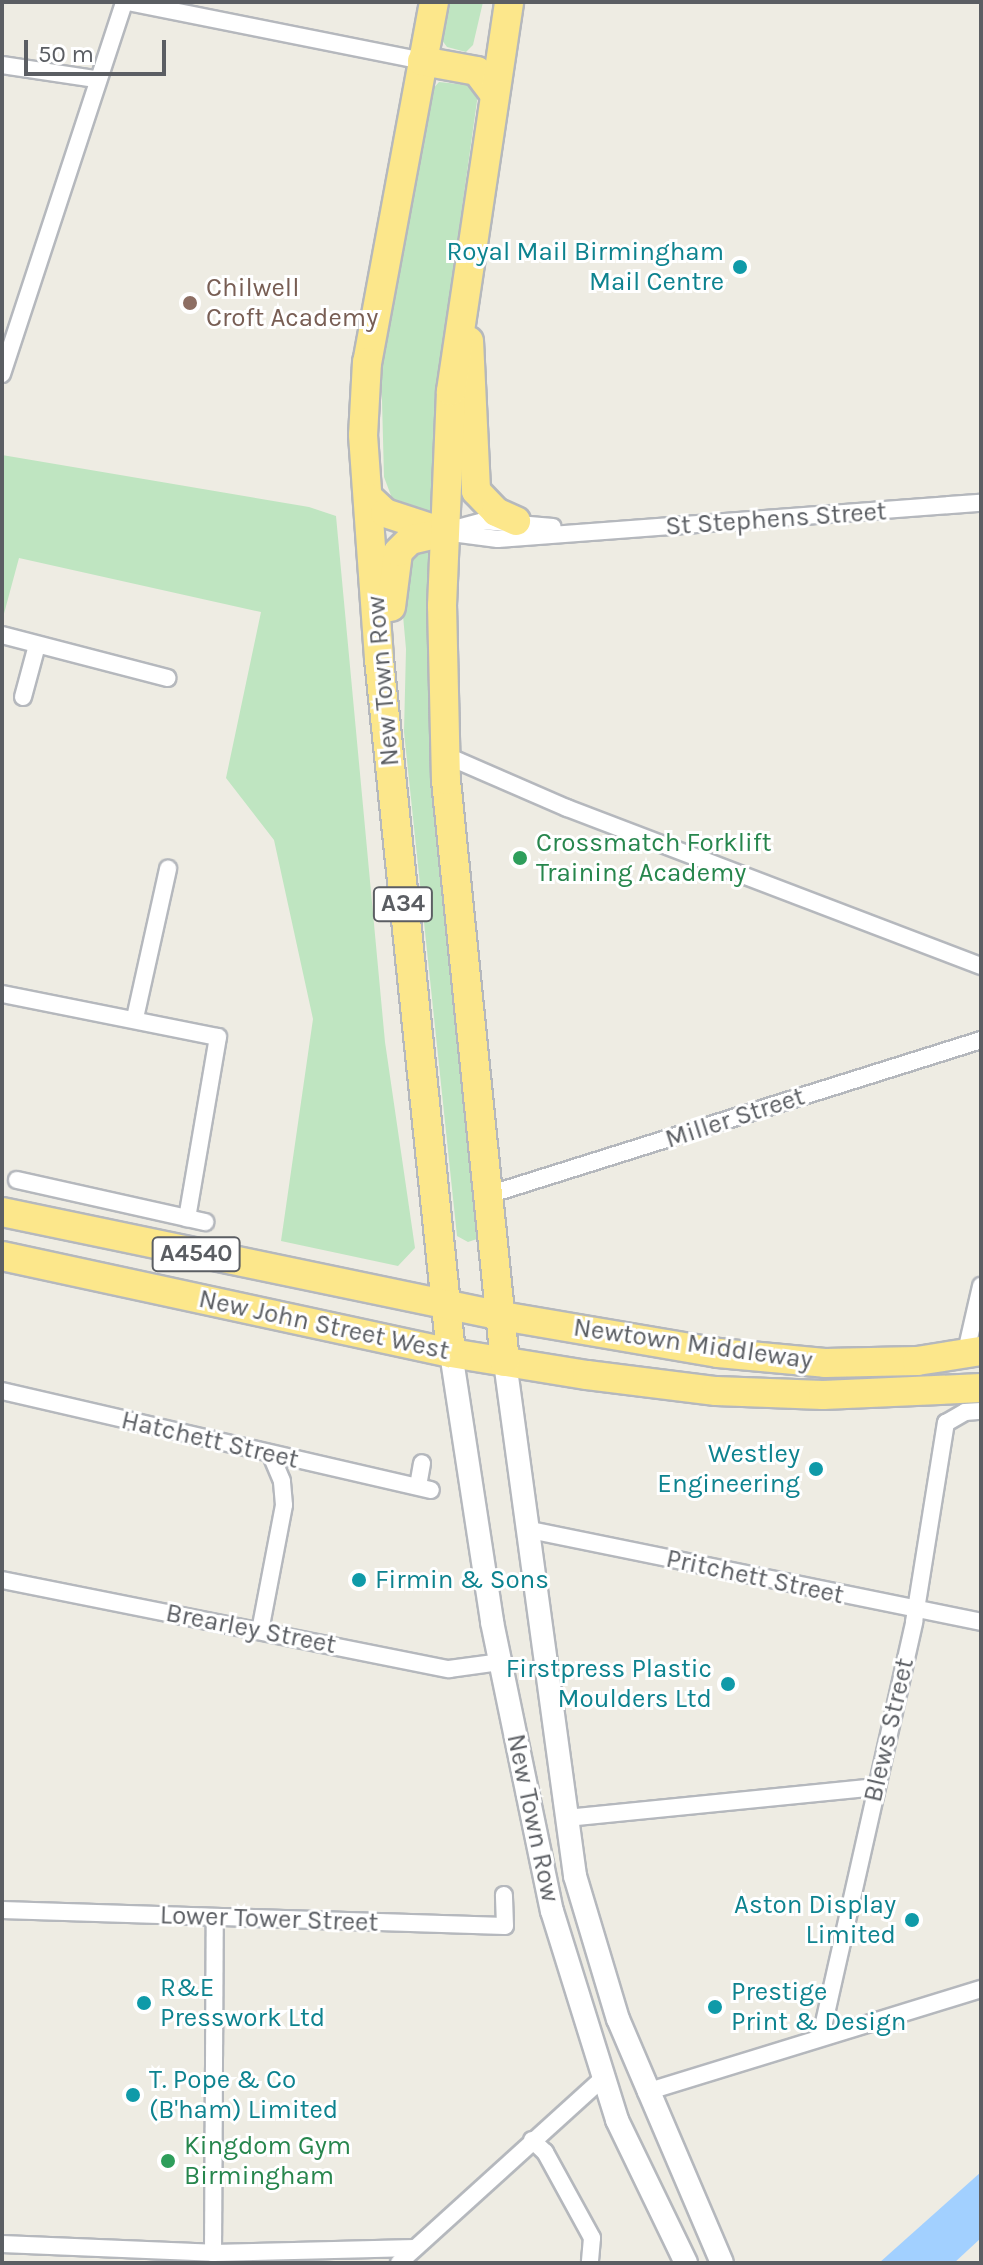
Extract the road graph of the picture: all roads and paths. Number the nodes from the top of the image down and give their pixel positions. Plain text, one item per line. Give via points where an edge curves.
1 (126, 2) edge
2 (434, 2) edge
3 (491, 2) edge
4 (509, 2) edge
5 (422, 61) junction
6 (2, 65) edge
7 (96, 79) junction
8 (484, 81) junction
9 (463, 289) junction
10 (2, 374) edge
11 (369, 498) junction
12 (981, 503) edge
13 (516, 521) junction
14 (571, 530) junction
15 (444, 532) junction
16 (2, 635) edge
17 (37, 645) junction
18 (167, 678) dead end
19 (23, 697) dead end
20 (387, 737) junction
21 (445, 755) junction
22 (168, 869) dead end
23 (981, 966) edge
24 (2, 994) edge
25 (135, 1018) junction
26 (981, 1040) edge
27 (17, 1180) dead end
28 (488, 1195) junction
29 (2, 1212) edge
30 (187, 1218) junction
31 (205, 1222) dead end
32 (2, 1256) edge
33 (981, 1286) edge
34 (445, 1303) junction
35 (502, 1316) junction
36 (451, 1353) junction
37 (976, 1358) edge
38 (505, 1362) junction
39 (981, 1388) edge
40 (2, 1391) edge
41 (981, 1411) edge
42 (271, 1455) junction
43 (422, 1463) dead end
44 (530, 1530) junction
45 (2, 1580) edge
46 (915, 1610) junction
47 (981, 1622) edge
48 (260, 1631) junction
49 (500, 1662) junction
50 (876, 1787) junction
51 (567, 1818) junction
52 (504, 1895) dead end
53 (2, 1910) edge
54 (215, 1917) junction
55 (558, 1928) junction
56 (981, 1989) edge
57 (821, 2036) junction
58 (594, 2086) junction
59 (646, 2092) junction
60 (532, 2140) junction
61 (2, 2244) edge
62 (415, 2248) junction
63 (213, 2253) junction
64 (336, 2257) edge
65 (399, 2263) edge
66 (590, 2263) edge
67 (686, 2263) edge
68 (722, 2263) edge

1 - 5 street
1 - 7 street
2 - 5 highway, A34
3 - 8 highway
4 - 8 highway, A34
5 - 8 highway
5 - 11 highway, New Town Row / A34 via 367,362 363,435
6 - 7 street
7 - 10 street
8 - 9 highway, A34
9 - 13 highway via 476,491 496,512
9 - 15 highway, A34
11 - 15 highway via 385,513
11 - 20 highway, New Town Row / A34
12 - 14 street, St Stephens Street via 786,522
13 - 14 street, St Stephens Street
13 - 15 street, St Stephens Street via 483,521
14 - 15 street, St Stephens Street via 498,539
15 - 20 highway via 410,540 398,552 391,585 394,675
15 - 21 highway, A34
16 - 17 street
17 - 18 street
17 - 19 street
20 - 34 highway, New Town Row / A34
21 - 23 street via 567,808
21 - 28 highway, A34
22 - 25 street
24 - 25 street
25 - 30 street via 218,1037
26 - 28 street, Miller Street
27 - 30 street
28 - 35 highway, A34
29 - 34 highway, New John Street West / A4540
30 - 31 street
32 - 36 highway, New John Street West / A4540
33 - 37 street
34 - 35 highway, New John Street West / A4540
34 - 36 highway, A34
35 - 37 highway, Newtown Middleway / A4540 via 718,1353 825,1363
35 - 38 highway, A34
36 - 38 highway, New John Street West / A4540
36 - 49 main road, New Town Row
38 - 39 highway, Newtown Middleway / A4540 via 716,1391 906,1394
38 - 44 main road, New Town Row
40 - 42 street, Hatchett Street
41 - 46 street, Blews Street via 965,1412 946,1423
42 - 43 street, Hatchett Street via 424,1488
42 - 48 street via 282,1481 284,1505
44 - 46 street, Pritchett Street
44 - 51 main road, New Town Row
45 - 48 street, Brearley Street
46 - 47 street, Pritchett Street
46 - 50 street, Blews Street
48 - 49 street, Brearley Street via 449,1669
49 - 55 main road, New Town Row via 537,1851
50 - 51 street
50 - 57 street, Blews Street
51 - 55 main road via 555,1821
51 - 59 main road, New Town Row via 584,1915
52 - 54 street, Lower Tower Street via 505,1926
53 - 54 street, Lower Tower Street
54 - 63 street
55 - 58 main road, New Town Row
56 - 57 street
57 - 59 street
58 - 60 street
58 - 67 main road, New Town Row
59 - 68 main road, New Town Row
60 - 62 street
60 - 66 street via 545,2152 592,2238
61 - 63 street
62 - 64 street
62 - 65 street
63 - 64 street

